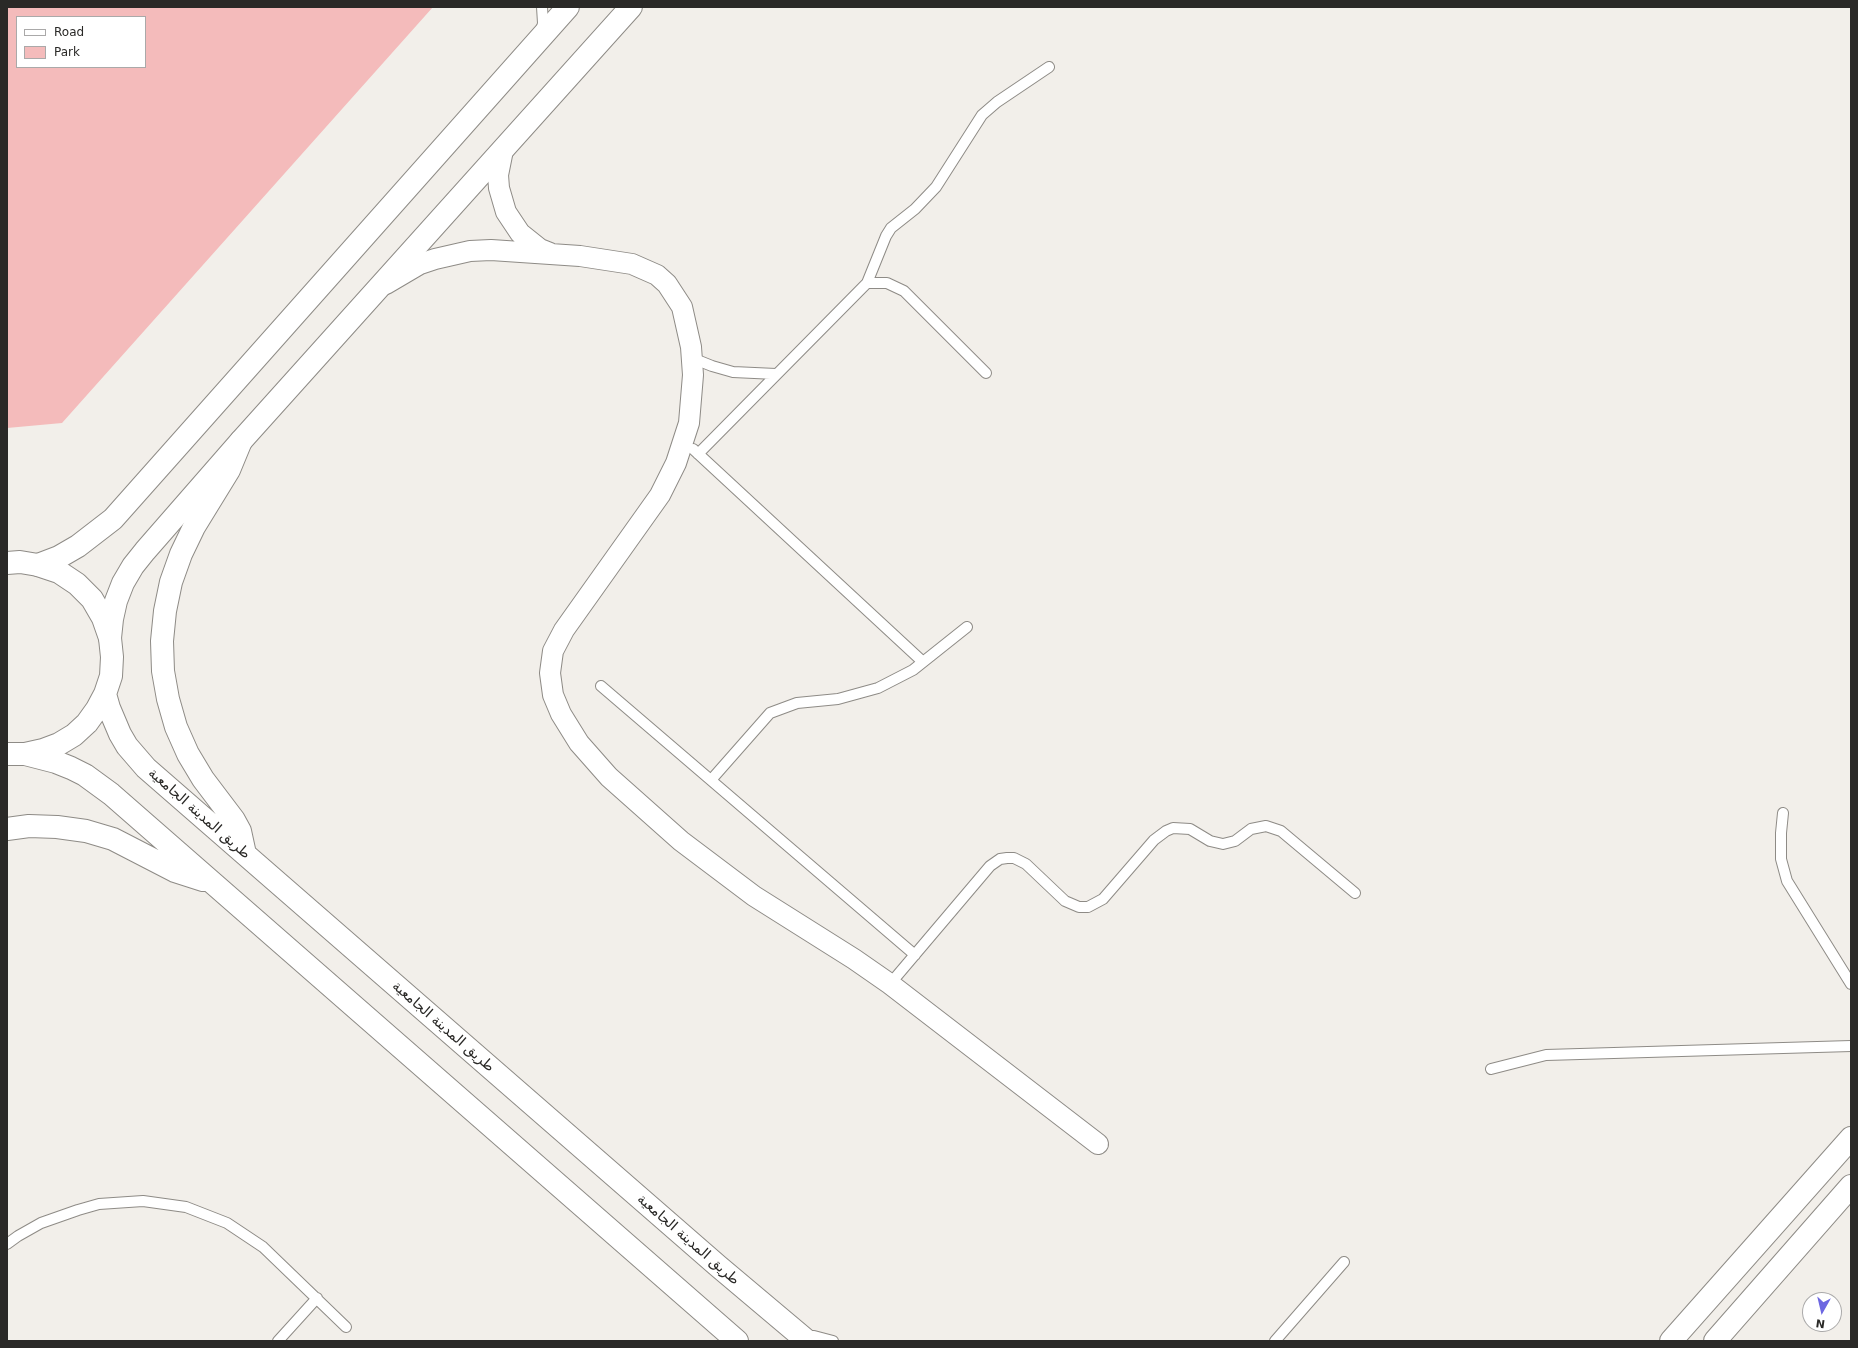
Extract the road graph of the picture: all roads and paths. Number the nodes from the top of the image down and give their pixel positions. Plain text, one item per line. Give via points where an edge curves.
1 (542, 7) edge
2 (568, 7) edge
3 (631, 7) edge
4 (540, 38) junction
5 (1049, 68) dead end
6 (502, 150) junction
7 (552, 254) junction
8 (867, 283) junction
9 (377, 289) junction
10 (692, 358) junction
11 (986, 373) dead end
12 (776, 374) junction
13 (241, 441) junction
14 (691, 447) junction
15 (7, 563) edge
16 (38, 565) junction
17 (967, 627) dead end
18 (110, 638) junction
19 (923, 662) junction
20 (601, 686) dead end
21 (105, 694) junction
22 (16, 754) edge
23 (711, 780) junction
24 (1783, 813) dead end
25 (7, 829) edge
26 (245, 854) junction
27 (210, 881) junction
28 (1355, 893) dead end
29 (915, 955) junction
30 (890, 984) junction
31 (1851, 984) edge
32 (1851, 1046) edge
33 (1491, 1070) dead end
34 (1851, 1138) edge
35 (1098, 1144) dead end
36 (1851, 1186) edge
37 (7, 1244) edge
38 (1344, 1262) dead end
39 (317, 1298) junction
40 (346, 1327) dead end
41 (803, 1338) edge
42 (278, 1341) edge
43 (737, 1341) edge
44 (833, 1341) edge
45 (1274, 1341) edge
46 (1671, 1341) edge
47 (1715, 1341) edge

1 - 4 lane via 543,23
2 - 4 main road
3 - 6 main road
4 - 16 main road via 113,518 78,546
5 - 8 lane via 982,114 936,187 891,228
6 - 7 street via 498,182 506,212 520,233
6 - 9 main road
7 - 9 street via 491,250 449,255 420,264
7 - 10 street via 632,264 657,275 667,284 682,307
8 - 11 lane via 887,283 904,291
8 - 12 lane
9 - 13 main road
10 - 12 lane via 733,372
10 - 14 street via 692,402 689,423
12 - 14 lane
13 - 18 main road via 133,566 116,601
13 - 26 main road via 229,470 194,527 181,554 171,582 162,640 163,670 176,728 203,779 234,820 240,831
14 - 19 lane
14 - 30 street via 676,463 660,495 564,630 554,651 550,673 553,695 561,714 579,743 609,777 681,841 754,896
15 - 16 main road
16 - 18 main road via 59,572 77,584 92,599 103,618
17 - 19 lane
18 - 21 main road via 112,663
19 - 23 lane via 908,673 878,688 838,699 788,705 770,713
20 - 23 lane
21 - 22 main road via 90,719 74,735 53,746
21 - 26 main road, طريق المدينة الجامعية via 120,734 136,758
22 - 27 main road via 56,762 85,775
23 - 29 lane
24 - 31 lane via 1781,859 1787,881
25 - 27 main road via 29,826 86,831 113,839 186,876
26 - 41 main road, طريق المدينة الجامعية
27 - 43 main road
28 - 29 lane via 1274,828 1258,826 1245,832 1235,841 1223,844 1210,841 1190,829 1173,828 1160,835 1103,899 1088,907 1079,908 1064,901 1020,860 1000,859 990,866
29 - 30 lane
30 - 35 street
32 - 33 lane via 1546,1055
34 - 46 main road
36 - 47 main road
37 - 39 lane via 42,1223 85,1208 121,1201 164,1203 207,1214 245,1234 263,1247
38 - 45 lane
39 - 40 lane
39 - 42 lane
41 - 44 lane via 814,1336

